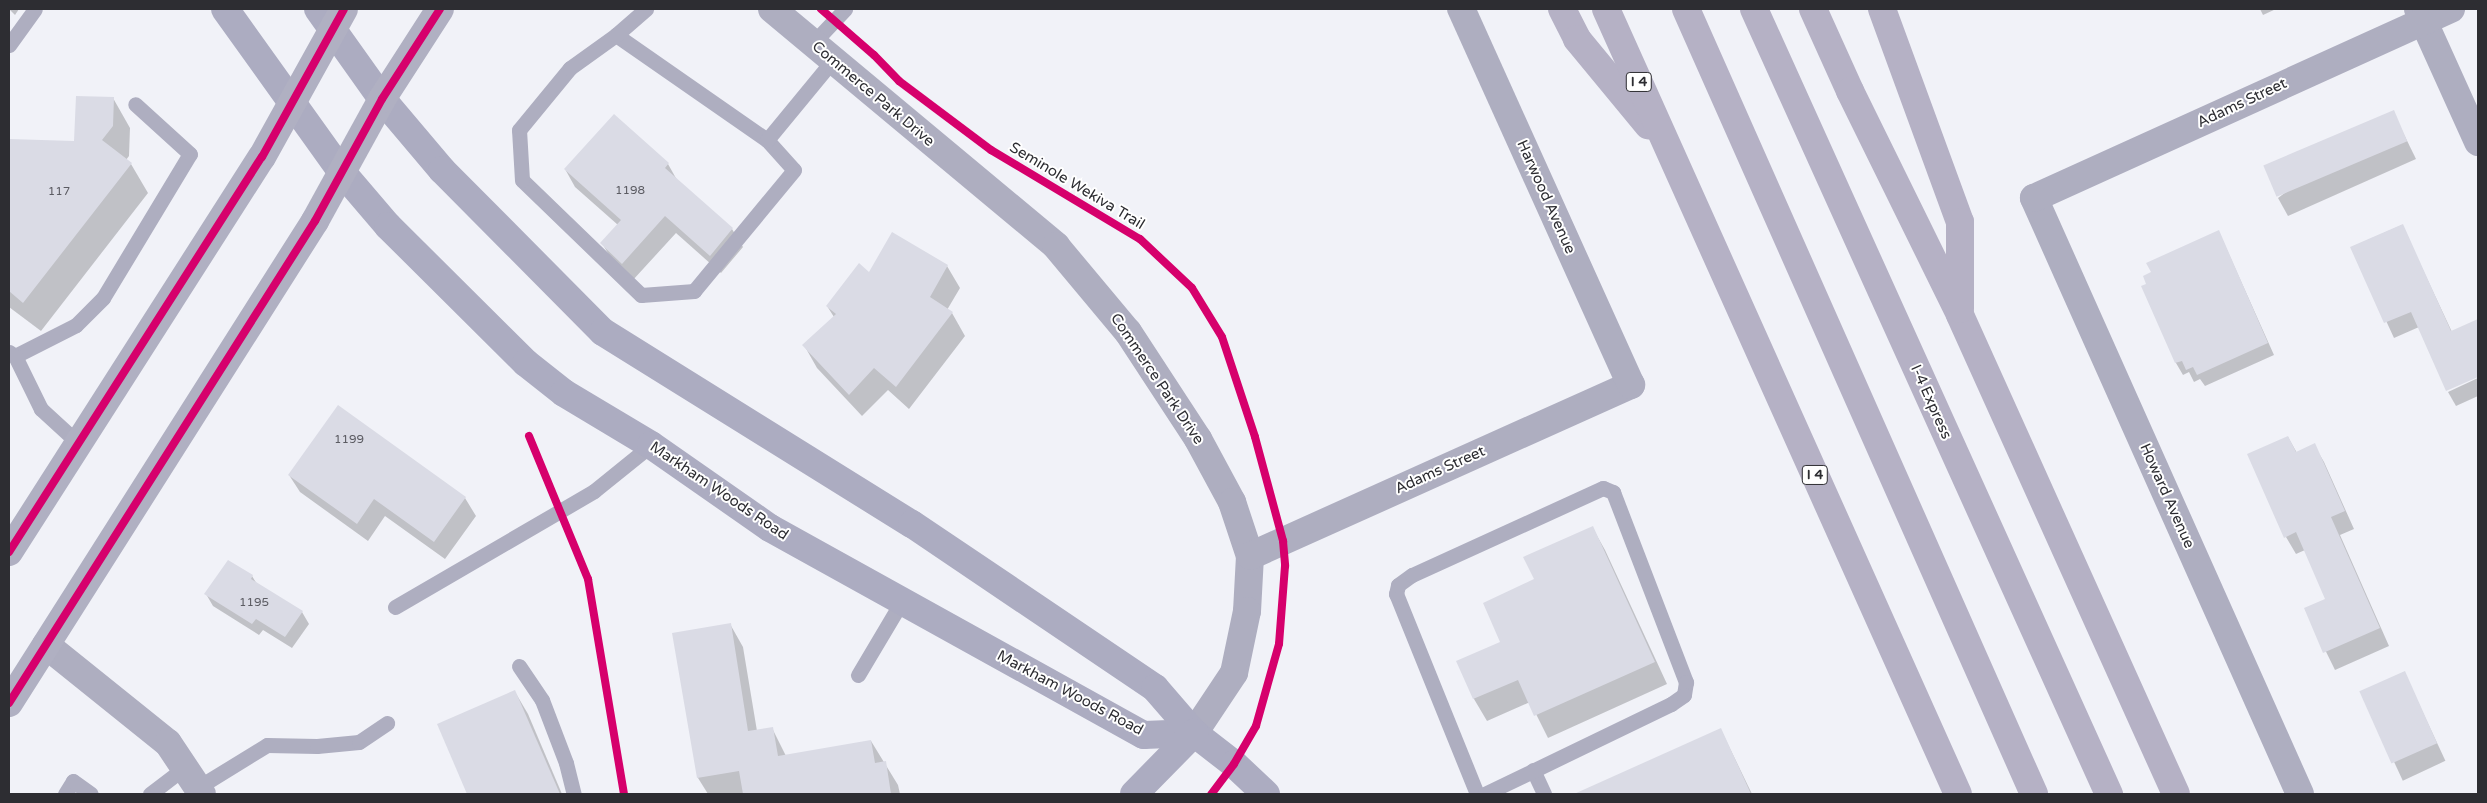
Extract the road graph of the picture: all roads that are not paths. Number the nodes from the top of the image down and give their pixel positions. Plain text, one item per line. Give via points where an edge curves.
1 (35, 9) edge
2 (225, 9) edge
3 (440, 9) edge
4 (646, 9) edge
5 (772, 9) edge
6 (845, 9) edge
7 (1461, 9) edge
8 (1562, 9) edge
9 (1606, 9) edge
10 (1686, 9) edge
11 (1754, 9) edge
12 (1814, 9) edge
13 (1882, 9) edge
14 (2451, 9) edge
15 (331, 15) edge
16 (2421, 15) edge
17 (616, 35) junction
18 (9, 45) edge
19 (823, 52) junction
20 (382, 99) junction
21 (291, 101) junction
22 (135, 104) dead end
23 (767, 140) junction
24 (2478, 142) edge
25 (1672, 155) junction
26 (341, 171) junction
27 (2034, 198) joint
28 (1960, 315) junction
29 (12, 354) edge
30 (1630, 385) joint
31 (78, 443) junction
32 (651, 445) junction
33 (9, 552) edge
34 (1250, 556) junction
35 (902, 601) junction
36 (394, 607) dead end
37 (46, 645) junction
38 (519, 666) dead end
39 (858, 674) dead end
40 (9, 703) edge
41 (387, 723) dead end
42 (1194, 733) junction
43 (1533, 770) junction
44 (194, 783) edge
45 (69, 788) edge
46 (91, 794) edge
47 (150, 794) edge
48 (574, 794) edge
49 (1134, 794) edge
50 (1266, 794) edge
51 (1477, 794) edge
52 (1485, 794) edge
53 (1544, 794) edge
54 (1958, 794) edge
55 (2034, 794) edge
56 (2109, 794) edge
57 (2176, 794) edge
58 (2300, 794) edge

1 - 18 lane
2 - 21 main road, Markham Woods Road
3 - 20 main road
4 - 17 lane
5 - 19 street, Commerce Park Drive
6 - 19 lane
7 - 30 street, Harwood Avenue
8 - 25 highway via 1577,39
9 - 25 highway, I 4
10 - 55 highway
11 - 56 highway, I-4 Express
12 - 28 highway via 1850,91
13 - 28 highway via 1960,222
14 - 16 street, Adams Street
15 - 20 main road
15 - 21 main road
16 - 24 street
16 - 27 street, Adams Street
17 - 23 lane
17 - 23 lane via 570,68 519,130 522,180 641,295 694,291 794,170
19 - 23 lane
19 - 34 street, Commerce Park Drive via 1056,246 1124,327 1198,439 1232,502
20 - 26 main road
20 - 42 main road via 442,170 603,332 912,524 1155,688
21 - 26 main road, Markham Woods Road
21 - 31 main road via 262,157
22 - 29 lane via 190,154 103,298 76,325
25 - 54 highway, I 4
26 - 32 main road, Markham Woods Road via 388,226 526,363 564,393
26 - 37 main road via 315,221
27 - 58 street, Howard Avenue
28 - 57 highway
29 - 31 lane via 42,409
30 - 34 street, Adams Street
31 - 33 main road
32 - 35 main road, Markham Woods Road via 770,528
32 - 36 lane via 594,491
34 - 42 street, Commerce Park Drive via 1247,612 1234,673
35 - 39 lane
35 - 42 main road, Markham Woods Road via 1144,736
37 - 40 main road
37 - 44 street via 168,743
38 - 48 lane via 542,700
41 - 44 lane via 359,742 317,746 267,745
42 - 49 main road, Commerce Park Drive
42 - 50 main road
43 - 51 lane via 1684,695 1686,682 1619,506 1613,492 1603,488 1412,575 1398,585 1396,594
43 - 52 lane
43 - 53 lane
44 - 47 lane
45 - 46 lane

